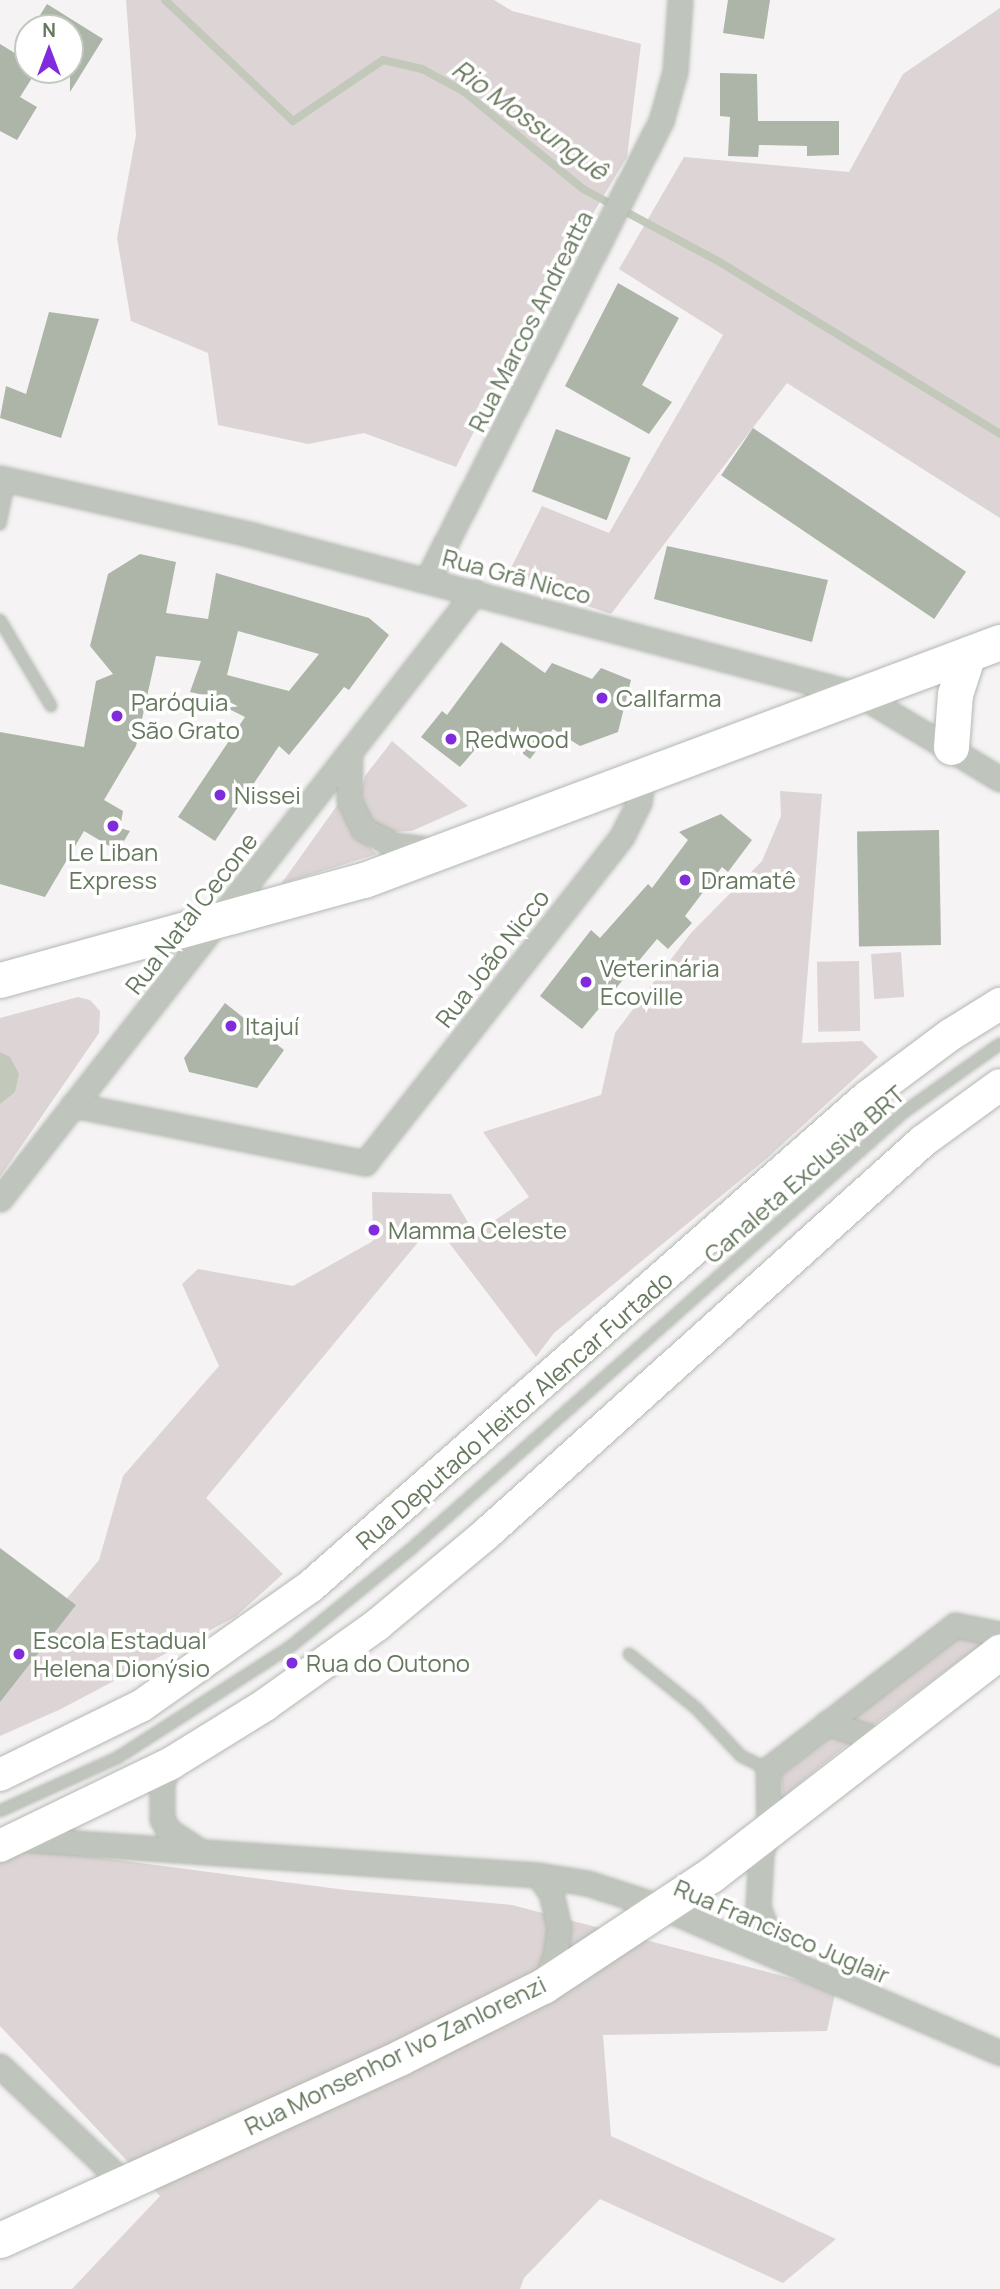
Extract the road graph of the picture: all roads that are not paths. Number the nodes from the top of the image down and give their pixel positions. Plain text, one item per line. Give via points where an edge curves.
1 (680, 0) edge
2 (4, 479) edge
3 (0, 524) edge
4 (427, 580) junction
5 (475, 592) junction
6 (0, 620) edge
7 (984, 648) edge
8 (860, 695) junction
9 (51, 706) dead end
10 (951, 747) junction
11 (350, 752) junction
12 (643, 777) junction
13 (1000, 779) edge
14 (445, 851) junction
15 (216, 923) junction
16 (0, 980) edge
17 (1000, 1004) edge
18 (1000, 1044) edge
19 (1000, 1085) edge
20 (74, 1105) junction
21 (0, 1199) edge
22 (1000, 1634) edge
23 (1000, 1652) edge
24 (629, 1654) dead end
25 (827, 1723) junction
26 (885, 1742) junction
27 (170, 1764) junction
28 (768, 1769) junction
29 (0, 1774) edge
30 (0, 1811) edge
31 (769, 1832) junction
32 (9, 1842) edge
33 (201, 1851) junction
34 (538, 1875) junction
35 (664, 1908) junction
36 (776, 1956) junction
37 (543, 1986) junction
38 (1000, 2053) edge
39 (0, 2066) edge
40 (124, 2183) junction
41 (0, 2240) edge

1 - 4 street, Rua Marcos Andreatta via 669,98 611,222
2 - 3 lane
2 - 4 street, Rua Grã Nicco
4 - 5 street, Rua Grã Nicco
5 - 8 street, Rua Grã Nicco
5 - 11 street, Rua Natal Cecone
6 - 9 lane
7 - 8 main road
7 - 10 main road via 955,694
8 - 10 street, Rua Grã Nicco
8 - 12 main road
10 - 13 street, Rua Grã Nicco
11 - 14 street via 349,800 363,829 394,845
11 - 15 street, Rua Natal Cecone
12 - 14 main road
12 - 20 street, Rua João Nicco via 639,802 622,836 365,1163
14 - 15 main road via 308,898
15 - 16 main road
15 - 20 street, Rua Natal Cecone
17 - 29 street, Rua Deputado Heitor Alencar Furtado via 867,1097 311,1586 141,1706
18 - 30 lane, Canaleta Exclusiva BRT via 904,1112 411,1549 312,1630 155,1736
19 - 27 street via 923,1141 485,1535 377,1625
20 - 21 street, Rua Natal Cecone
22 - 25 street via 955,1625
23 - 26 main road, Rua Monsenhor Ivo Zanlorenzi
24 - 28 lane via 696,1709 741,1756
25 - 26 street
25 - 28 street
26 - 31 main road, Rua Monsenhor Ivo Zanlorenzi
27 - 32 street
27 - 33 street, Rua Francisco Juglair via 162,1783 162,1819 181,1842
28 - 31 street
31 - 35 main road, Rua Monsenhor Ivo Zanlorenzi
31 - 36 street via 761,1853 758,1907
32 - 33 street, Rua Francisco Juglair
33 - 34 street, Rua Francisco Juglair
34 - 35 street, Rua Francisco Juglair via 587,1883
34 - 37 street via 551,1893 559,1928 555,1956
35 - 36 street, Rua Francisco Juglair
35 - 37 main road, Rua Monsenhor Ivo Zanlorenzi
36 - 38 street, Rua Francisco Juglair
37 - 40 main road, Rua Monsenhor Ivo Zanlorenzi via 401,2057
39 - 40 street
40 - 41 main road, Rua Monsenhor Ivo Zanlorenzi

